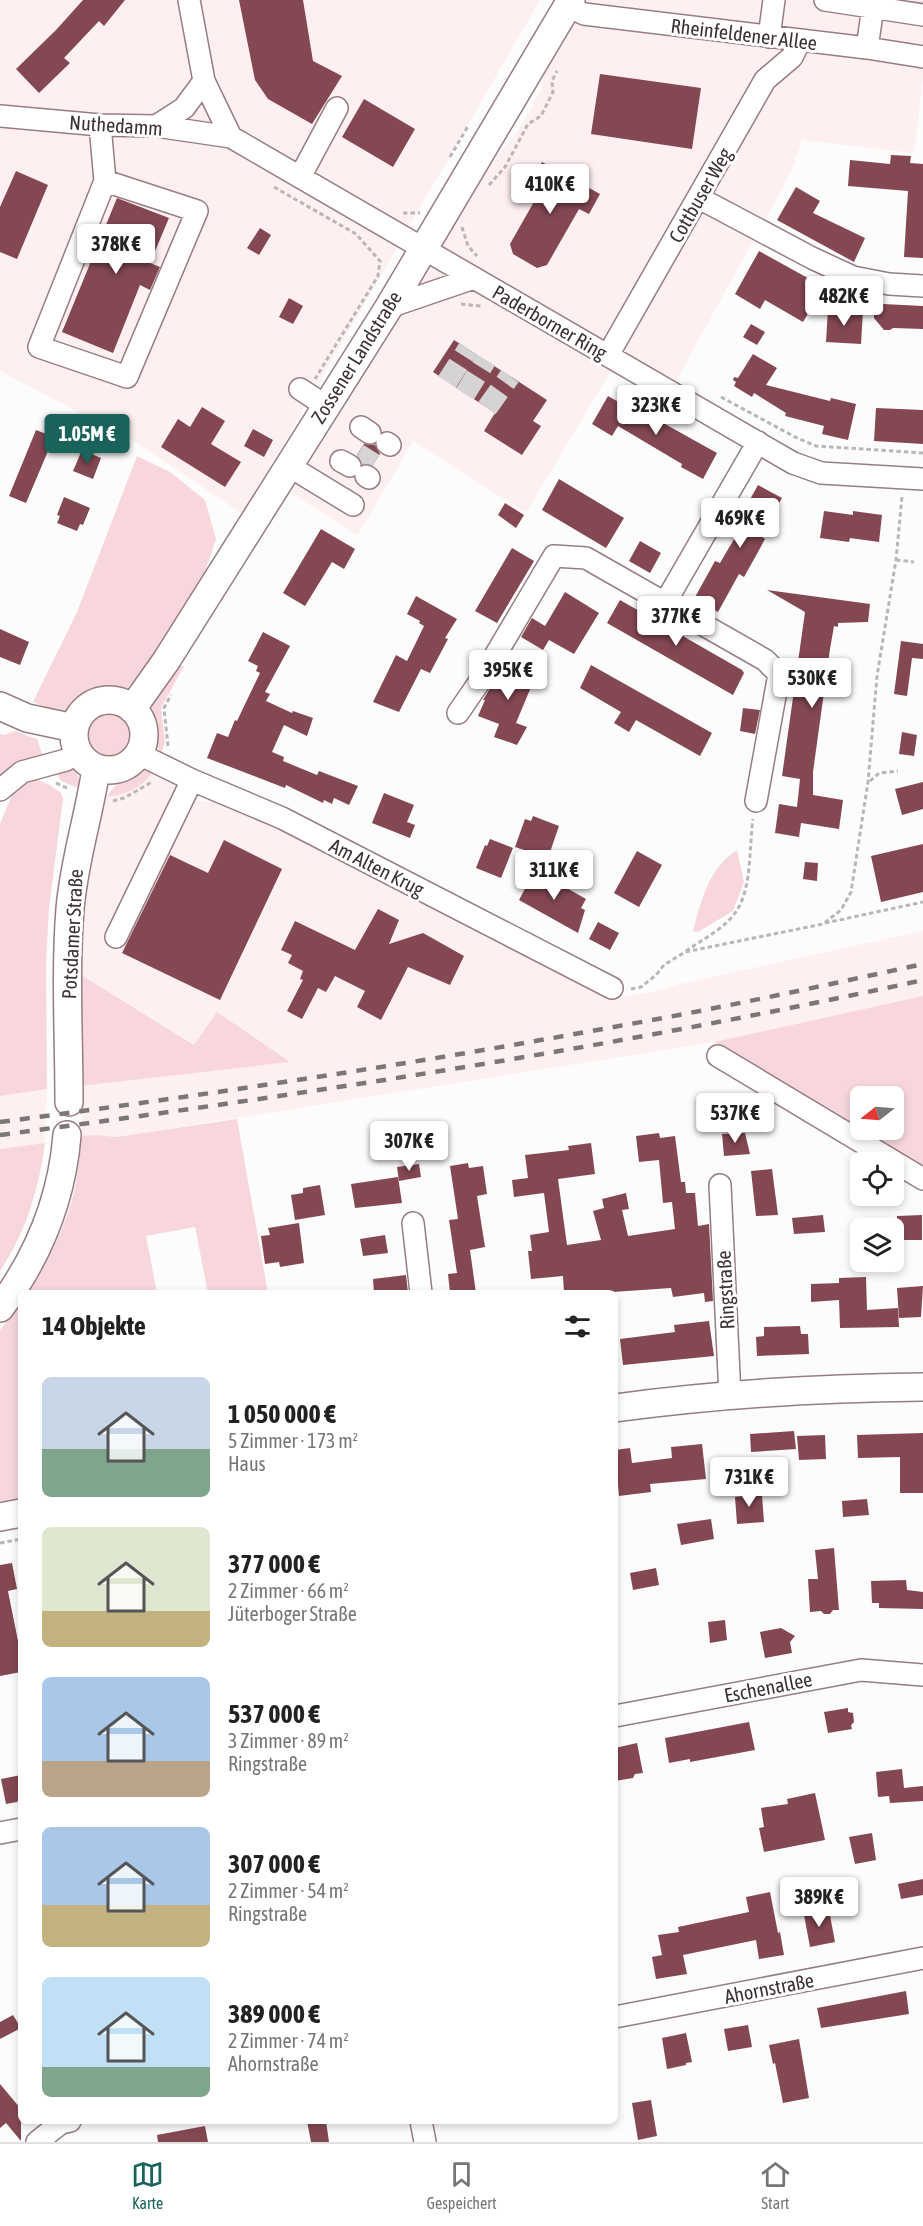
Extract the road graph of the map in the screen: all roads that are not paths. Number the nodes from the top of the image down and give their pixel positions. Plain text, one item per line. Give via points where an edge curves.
1 (189, 0) edge
2 (774, 0) edge
3 (839, 1) edge
4 (569, 3) edge
5 (874, 3) edge
6 (923, 15) edge
7 (769, 37) junction
8 (800, 41) junction
9 (867, 48) junction
10 (923, 57) edge
11 (204, 81) junction
12 (337, 108) dead end
13 (0, 116) edge
14 (100, 125) junction
15 (156, 126) junction
16 (231, 137) junction
17 (300, 177) junction
18 (105, 181) junction
19 (699, 198) junction
20 (423, 249) junction
21 (477, 269) junction
22 (923, 286) edge
23 (389, 307) junction
24 (608, 356) junction
25 (758, 442) junction
26 (289, 466) junction
27 (923, 479) edge
28 (353, 505) dead end
29 (665, 603) junction
30 (0, 706) edge
31 (132, 709) junction
32 (458, 712) dead end
33 (83, 750) junction
34 (139, 754) junction
35 (192, 780) junction
36 (0, 790) edge
37 (756, 801) road end
38 (116, 937) dead end
39 (612, 988) road end
40 (718, 1056) dead end
41 (69, 1102) dead end
42 (67, 1135) dead end
43 (923, 1179) edge
44 (720, 1185) dead end
45 (413, 1223) dead end
46 (421, 1290) edge
47 (0, 1308) edge
48 (923, 1388) edge
49 (730, 1396) junction
50 (618, 1408) edge
51 (18, 1514) edge
52 (0, 1517) edge
53 (923, 1675) edge
54 (618, 1715) edge
55 (18, 1830) edge
56 (0, 1833) edge
57 (923, 1958) edge
58 (618, 2016) edge
59 (61, 2124) edge
60 (421, 2124) edge
61 (37, 2142) edge
62 (424, 2142) edge

1 - 11 street
2 - 7 street
3 - 5 street
4 - 7 street, Rheinfeldener Allee via 584,14
4 - 20 main road, Zossener Landstraße
5 - 6 street
5 - 9 street
7 - 8 street, Rheinfeldener Allee
8 - 9 street, Rheinfeldener Allee
8 - 19 street, Cottbuser Weg via 792,57 765,80
9 - 10 street, Rheinfeldener Allee
11 - 15 street via 184,108
11 - 16 street
12 - 17 street
13 - 14 street, Nuthedamm
14 - 15 street, Nuthedamm
14 - 18 street
15 - 16 street, Nuthedamm
16 - 17 street, Nuthedamm
17 - 20 street, Nuthedamm
18 - 18 street via 39,347 127,377 197,211
19 - 22 street via 852,277
19 - 24 street, Cottbuser Weg
20 - 21 street, Paderborner Ring
20 - 23 main road, Zossener Landstraße
21 - 23 street, Paderborner Ring
21 - 24 street, Paderborner Ring
23 - 26 main road, Zossener Landstraße via 311,396
24 - 25 street, Paderborner Ring
25 - 27 street, Paderborner Ring via 793,463 821,473
25 - 29 street
26 - 28 street
26 - 31 main road, Zossener Landstraße
29 - 32 street via 586,558 554,556
29 - 37 street via 765,660 779,674
30 - 33 main road
31 - 33 main road via 106,700 81,713
31 - 34 main road via 144,730
33 - 34 main road via 109,771 131,763
33 - 36 street via 66,760 22,772
33 - 41 main road, Potsdamer Straße via 90,796 70,908
34 - 35 street, Am Alten Krug
35 - 38 street
35 - 39 street, Am Alten Krug via 282,818
40 - 43 street
42 - 47 main road via 62,1177 50,1216 36,1252
44 - 49 street, Ringstraße
45 - 46 street
48 - 49 main road
49 - 50 main road
51 - 52 main road
53 - 54 street, Eschenallee via 861,1670
55 - 56 street
57 - 58 street, Ahornstraße
59 - 61 street
60 - 62 street

